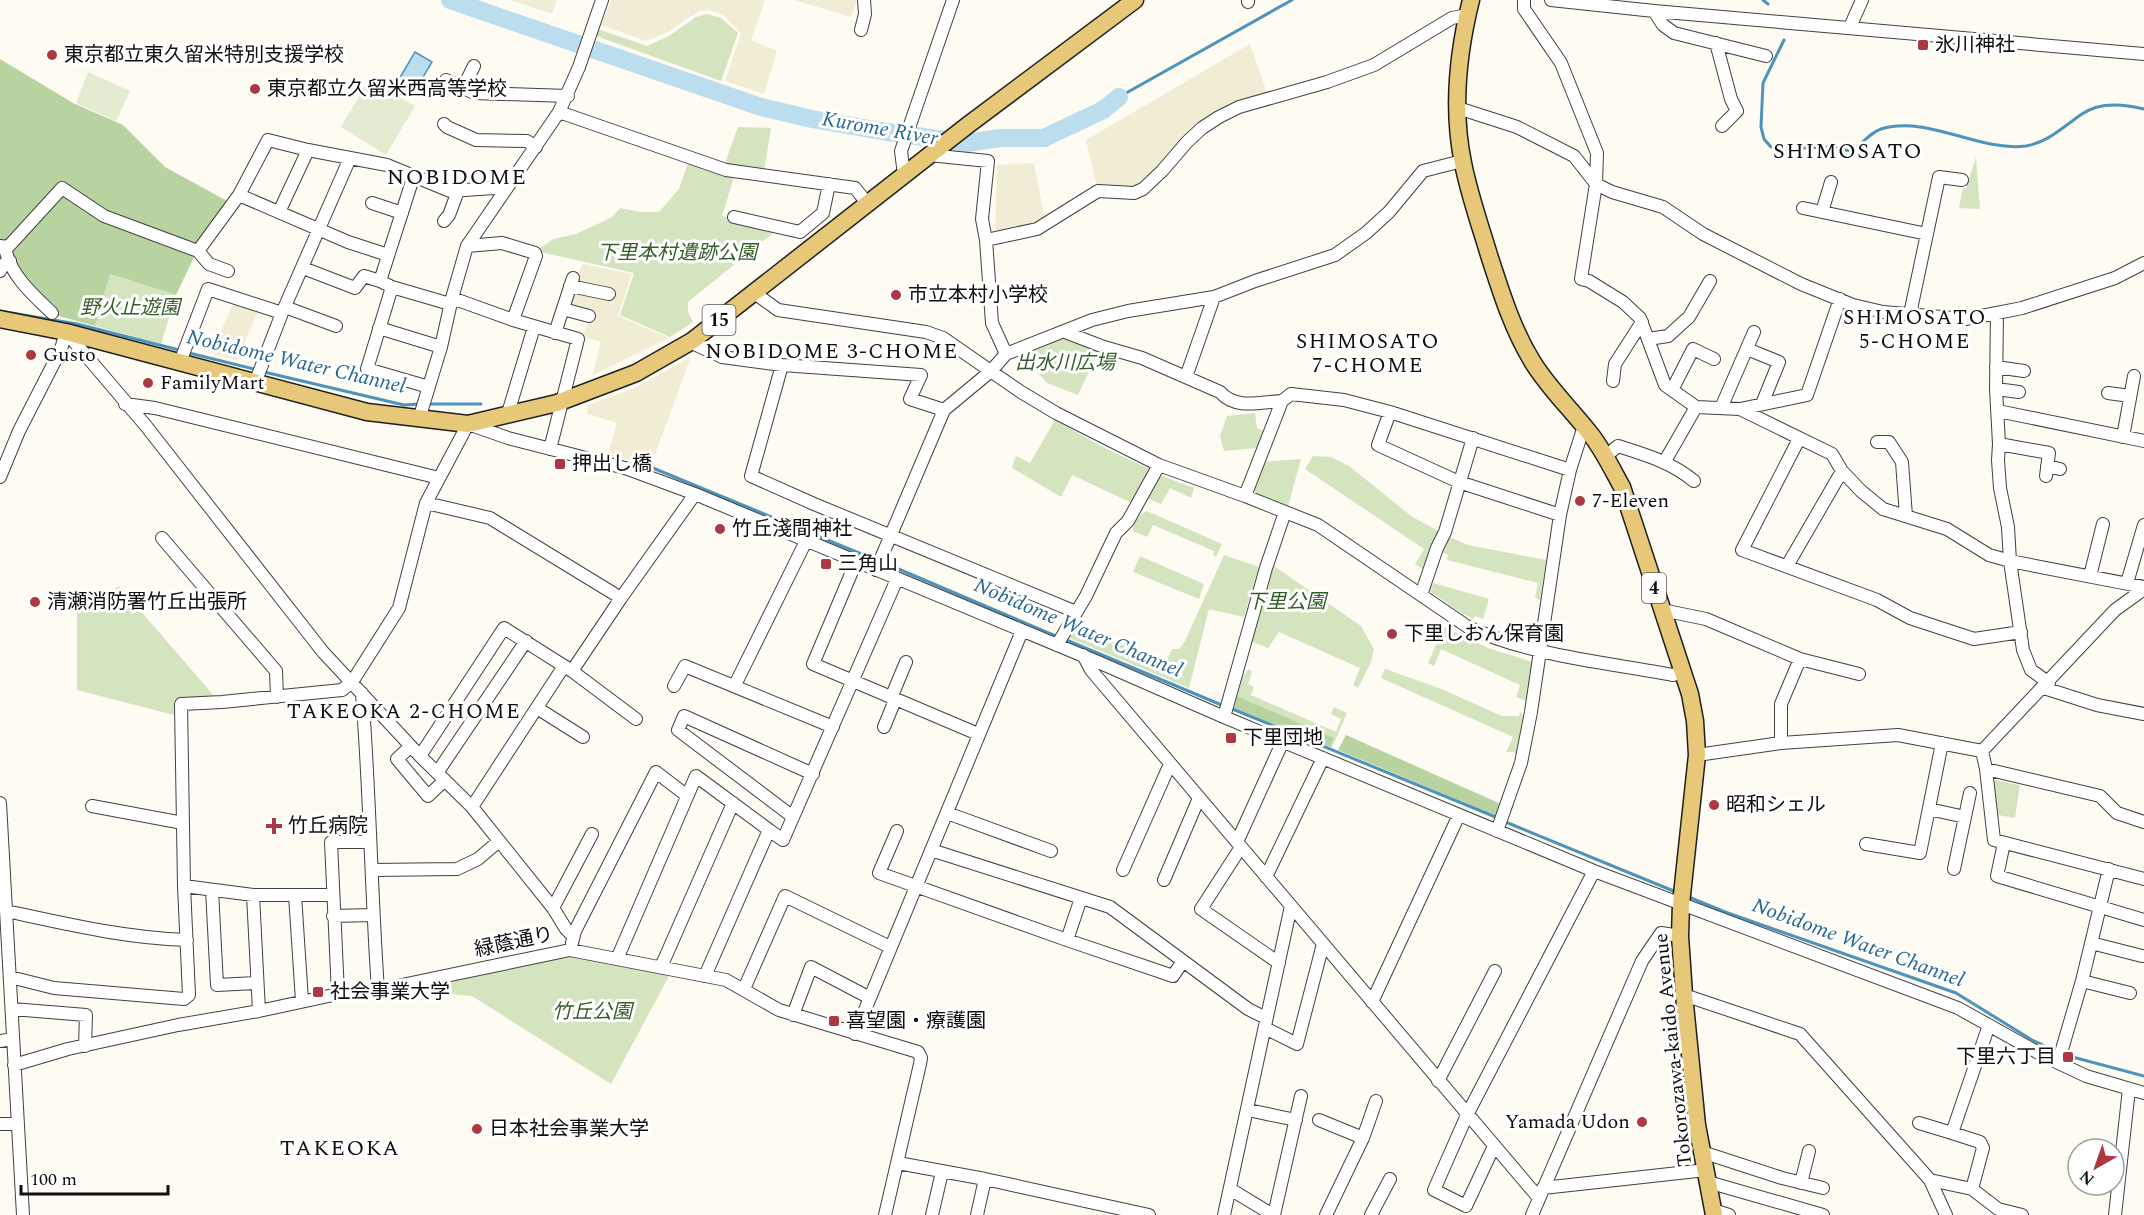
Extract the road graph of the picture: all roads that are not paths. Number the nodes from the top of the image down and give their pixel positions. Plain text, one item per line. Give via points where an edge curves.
1 (602, 0) edge
2 (864, 0) edge
3 (953, 0) edge
4 (1135, 0) edge
5 (1524, 0) edge
6 (1551, 0) edge
7 (1862, 0) edge
8 (1469, 8) edge
9 (1654, 11) junction
10 (1850, 27) junction
11 (861, 30) dead end
12 (1716, 43) junction
13 (2144, 54) edge
14 (1766, 56) dead end
15 (474, 66) dead end
16 (446, 80) dead end
17 (463, 88) junction
18 (568, 96) junction
19 (1458, 108) junction
20 (559, 112) junction
21 (444, 124) dead end
22 (1722, 126) dead end
23 (536, 147) junction
24 (308, 150) junction
25 (933, 153) junction
26 (350, 158) junction
27 (1462, 161) junction
28 (414, 175) junction
29 (904, 175) junction
30 (1962, 180) dead end
31 (1831, 182) dead end
32 (829, 184) junction
33 (1596, 184) junction
34 (504, 190) junction
35 (458, 191) junction
36 (239, 195) junction
37 (372, 203) dead end
38 (867, 203) junction
39 (1803, 208) dead end
40 (279, 212) junction
41 (1822, 212) junction
42 (402, 213) junction
43 (734, 217) dead end
44 (444, 221) dead end
45 (318, 229) junction
46 (1927, 234) junction
47 (986, 240) junction
48 (467, 246) junction
49 (3, 247) edge
50 (198, 251) junction
51 (388, 255) junction
52 (10, 261) junction
53 (2144, 263) edge
54 (303, 268) junction
55 (0, 271) edge
56 (228, 272) dead end
57 (380, 281) junction
58 (1710, 281) dead end
59 (392, 287) junction
60 (753, 292) junction
61 (609, 294) dead end
62 (1214, 297) junction
63 (1840, 299) junction
64 (451, 301) junction
65 (563, 309) junction
66 (284, 310) junction
67 (52, 313) dead end
68 (1910, 314) junction
69 (1997, 314) junction
70 (589, 316) dead end
71 (0, 319) edge
72 (513, 320) junction
73 (1642, 322) junction
74 (336, 326) dead end
75 (534, 327) junction
76 (379, 328) junction
77 (66, 332) junction
78 (1065, 332) junction
79 (1754, 332) dead end
80 (555, 333) junction
81 (1648, 339) junction
82 (690, 342) junction
83 (441, 347) junction
84 (1747, 349) junction
85 (1006, 354) junction
86 (183, 355) junction
87 (1714, 359) dead end
88 (782, 365) junction
89 (1996, 367) junction
90 (991, 370) junction
91 (2024, 371) dead end
92 (259, 374) junction
93 (2134, 376) dead end
94 (1186, 377) junction
95 (1613, 381) dead end
96 (429, 387) junction
97 (1996, 388) junction
98 (1672, 390) junction
99 (2019, 392) dead end
100 (2108, 393) dead end
101 (2130, 396) junction
102 (562, 401) junction
103 (1282, 401) junction
104 (126, 404) junction
105 (1762, 404) junction
106 (1696, 407) junction
107 (1721, 408) junction
108 (422, 409) junction
109 (1740, 409) junction
110 (944, 410) junction
111 (1998, 411) junction
112 (1390, 412) junction
113 (508, 413) junction
114 (468, 424) junction
115 (1584, 426) junction
116 (2123, 437) junction
117 (1473, 438) junction
118 (1799, 439) junction
119 (2144, 441) edge
120 (1877, 442) dead end
121 (1999, 444) junction
122 (550, 449) junction
123 (1606, 456) junction
124 (1665, 461) junction
125 (1159, 465) junction
126 (2060, 469) dead end
127 (1570, 470) junction
128 (1842, 471) junction
129 (0, 477) edge
130 (439, 478) junction
131 (1694, 481) dead end
132 (1460, 482) junction
133 (695, 495) junction
134 (1245, 496) junction
135 (426, 503) junction
136 (1285, 512) junction
137 (1560, 515) junction
138 (1906, 516) junction
139 (2103, 524) dead end
140 (2144, 525) edge
141 (891, 535) junction
142 (162, 538) dead end
143 (806, 541) junction
144 (2010, 561) junction
145 (856, 562) junction
146 (878, 565) junction
147 (1787, 566) junction
148 (2090, 576) junction
149 (897, 579) junction
150 (2127, 584) junction
151 (2144, 588) edge
152 (1421, 595) junction
153 (621, 598) junction
154 (1662, 610) junction
155 (1076, 612) junction
156 (1022, 631) junction
157 (2021, 632) junction
158 (526, 641) junction
159 (1059, 641) junction
160 (1540, 651) junction
161 (1083, 655) junction
162 (1800, 659) junction
163 (906, 662) dead end
164 (568, 669) junction
165 (1683, 672) junction
166 (1859, 674) dead end
167 (352, 682) junction
168 (852, 682) junction
169 (735, 685) junction
170 (2046, 685) junction
171 (674, 686) dead end
172 (362, 693) junction
173 (277, 697) junction
174 (893, 699) junction
175 (537, 708) junction
176 (1226, 710) junction
177 (2144, 714) edge
178 (636, 719) dead end
179 (833, 727) junction
180 (884, 727) dead end
181 (978, 734) junction
182 (583, 737) dead end
183 (1283, 741) junction
184 (1781, 743) junction
185 (1942, 743) junction
186 (411, 746) junction
187 (1982, 750) junction
188 (1697, 755) junction
189 (420, 756) junction
190 (1323, 759) junction
191 (1170, 764) junction
192 (1986, 769) junction
193 (813, 774) junction
194 (441, 777) junction
195 (1970, 793) dead end
196 (686, 795) junction
197 (1199, 798) junction
198 (0, 803) edge
199 (734, 803) junction
200 (92, 806) dead end
201 (472, 807) junction
202 (1929, 809) junction
203 (946, 813) junction
204 (1459, 815) junction
205 (794, 817) junction
206 (1965, 817) junction
207 (2144, 822) edge
208 (183, 823) junction
209 (769, 830) junction
210 (897, 831) dead end
211 (1497, 831) junction
212 (592, 834) dead end
213 (369, 842) junction
214 (499, 842) junction
215 (2004, 843) junction
216 (1866, 844) dead end
217 (1239, 845) junction
218 (932, 850) junction
219 (1051, 851) dead end
220 (1954, 869) dead end
221 (2109, 869) junction
222 (372, 870) junction
223 (1123, 870) dead end
224 (1594, 871) junction
225 (1266, 877) junction
226 (2144, 879) edge
227 (1164, 880) dead end
228 (184, 886) junction
229 (916, 886) junction
230 (212, 890) junction
231 (253, 895) junction
232 (295, 895) junction
233 (333, 895) junction
234 (1081, 898) junction
235 (1681, 904) junction
236 (1291, 906) junction
237 (2100, 906) junction
238 (553, 908) junction
239 (6, 911) junction
240 (373, 915) junction
241 (333, 916) junction
242 (2144, 920) edge
243 (573, 936) junction
244 (1680, 936) junction
245 (187, 940) junction
246 (1067, 940) junction
247 (2091, 943) junction
248 (1323, 944) junction
249 (890, 947) junction
250 (570, 950) junction
251 (2142, 956) dead end
252 (617, 959) junction
253 (1183, 961) junction
254 (1279, 963) junction
255 (661, 967) junction
256 (7, 971) edge
257 (1496, 971) dead end
258 (705, 976) junction
259 (2082, 981) junction
260 (257, 983) junction
261 (744, 989) junction
262 (378, 990) junction
263 (2130, 993) dead end
264 (338, 994) junction
265 (1684, 995) junction
266 (870, 998) junction
267 (302, 1001) junction
268 (1372, 1002) junction
269 (12, 1009) junction
270 (259, 1011) junction
271 (793, 1015) junction
272 (1266, 1023) junction
273 (1989, 1025) junction
274 (855, 1034) junction
275 (14, 1039) junction
276 (0, 1041) edge
277 (85, 1046) junction
278 (2060, 1056) junction
279 (14, 1065) junction
280 (1438, 1081) junction
281 (2129, 1089) junction
282 (2144, 1093) edge
283 (1301, 1096) dead end
284 (1377, 1101) dead end
285 (1248, 1110) junction
286 (1467, 1115) junction
287 (1296, 1120) junction
288 (1319, 1120) dead end
289 (1919, 1122) dead end
290 (0, 1124) edge
291 (18, 1124) junction
292 (1952, 1133) junction
293 (1363, 1138) junction
294 (1494, 1146) junction
295 (1809, 1151) dead end
296 (1702, 1152) junction
297 (898, 1163) junction
298 (942, 1172) junction
299 (1707, 1176) junction
300 (985, 1179) junction
301 (1390, 1179) dead end
302 (1930, 1180) junction
303 (1801, 1183) junction
304 (1823, 1188) dead end
305 (1230, 1189) junction
306 (1972, 1189) junction
307 (1541, 1193) junction
308 (1719, 1213) edge
309 (24, 1215) edge
310 (885, 1215) edge
311 (932, 1215) edge
312 (978, 1215) edge
313 (1146, 1215) edge
314 (1224, 1215) edge
315 (1273, 1215) edge
316 (1326, 1215) edge
317 (1371, 1215) edge
318 (1532, 1215) edge
319 (1823, 1215) edge
320 (1946, 1215) edge
321 (2022, 1215) edge
322 (2115, 1215) edge

1 - 18 street
2 - 11 street via 866,14
3 - 29 street via 901,151
4 - 25 main road, 15
5 - 33 street via 1524,9 1561,63 1597,153
6 - 9 street
7 - 10 street
8 - 19 main road, Tokorozawa-kaido Avenue / 4
8 - 47 street via 1374,64 1219,117 1187,142 1143,189 1134,193 1098,191 1037,229
9 - 10 street
9 - 12 street via 1674,33
10 - 13 street
12 - 14 street
12 - 22 street via 1737,111
15 - 17 street
16 - 17 street
17 - 18 street via 474,93
18 - 20 street
19 - 27 main road, Tokorozawa-kaido Avenue / 4
19 - 33 street via 1517,127 1574,156
20 - 23 street
20 - 32 street via 726,170
21 - 23 street via 476,140 527,141
23 - 34 street
24 - 26 street
24 - 36 street via 267,140
24 - 40 street
25 - 29 main road, 15
25 - 47 street via 988,161 982,219
26 - 28 street
26 - 45 street
27 - 62 street via 1423,171 1389,212 1335,255
27 - 115 main road, Tokorozawa-kaido Avenue / 4 via 1508,313 1533,363
28 - 35 street
28 - 42 street
29 - 38 main road, 15
30 - 46 street via 1939,177
31 - 41 street
32 - 38 street via 855,188
32 - 43 street via 823,213 800,232
33 - 63 street via 1663,207 1703,234 1801,284
33 - 73 street via 1581,279 1630,307
34 - 35 street
34 - 48 street
35 - 44 street
36 - 40 street
36 - 50 street
37 - 42 street
38 - 60 main road, 15
39 - 41 street
40 - 45 street
41 - 46 street
42 - 51 street
45 - 51 street
45 - 54 street
46 - 68 street
47 - 85 street via 992,323
48 - 64 street
48 - 72 street via 502,243 535,253
49 - 50 street via 62,188 104,216
49 - 52 street
50 - 56 street via 209,264
51 - 57 street
52 - 55 street
52 - 67 street via 22,285
53 - 69 street via 2115,278
54 - 57 street via 355,288 364,276
54 - 66 street
57 - 59 street
58 - 81 street via 1689,317 1668,336
59 - 64 street
59 - 76 street
60 - 82 main road, 15
60 - 90 street via 778,310 926,332 943,338
61 - 65 street via 572,282
62 - 78 street via 1128,311
62 - 94 street
63 - 68 street via 1883,312
63 - 105 street via 1807,395
64 - 72 street
64 - 83 street
65 - 70 street
65 - 80 street
66 - 74 street
66 - 86 street via 208,289
66 - 92 street
68 - 69 street via 1965,319
69 - 89 street
71 - 77 main road, 15
72 - 75 street
73 - 81 street
73 - 95 street via 1615,364
75 - 80 street
75 - 113 street
76 - 83 street
76 - 96 street via 366,369
77 - 86 main road, 15
77 - 104 street
77 - 129 street
78 - 85 street
78 - 94 street
79 - 84 street
80 - 102 street via 578,339
81 - 98 street via 1658,371
82 - 88 street via 722,357
82 - 102 main road, 15 via 636,373
83 - 96 street
84 - 105 street via 1779,362
84 - 107 street
85 - 90 street
86 - 92 main road, 15
87 - 98 street via 1693,349
88 - 110 street via 921,375 910,399
88 - 141 street via 751,476
89 - 91 street
89 - 97 street
90 - 110 street
90 - 125 street via 1056,412
92 - 108 main road, 15 via 367,412
93 - 101 street
94 - 103 street via 1239,404
96 - 108 street
97 - 99 street
97 - 111 street
98 - 106 street
100 - 101 street
101 - 116 street
102 - 113 main road, 15
102 - 122 street
103 - 112 street via 1291,394 1344,400
103 - 134 street
104 - 130 street
104 - 167 street via 323,652
105 - 109 street
106 - 107 street
106 - 124 street
107 - 109 street
108 - 114 main road, 15
109 - 118 street
110 - 141 street
111 - 116 street
111 - 121 street
112 - 117 street
112 - 132 street via 1378,445
113 - 114 main road, 15
114 - 122 street
114 - 130 street
115 - 123 main road, Tokorozawa-kaido Avenue / 4
115 - 127 street
116 - 119 street
117 - 127 street
117 - 132 street
118 - 128 street via 1832,454
118 - 147 street via 1742,550
120 - 138 street via 1888,442 1902,462
121 - 126 street via 2049,453 2046,471
121 - 144 street via 2000,488
122 - 133 street via 625,468
123 - 124 street via 1618,446
123 - 154 main road, Tokorozawa-kaido Avenue / 4 via 1622,487
124 - 131 street
125 - 134 street
125 - 155 street via 1128,520 1116,533
127 - 137 street
128 - 138 street via 1883,509
128 - 147 street
130 - 135 street
132 - 137 street
132 - 152 street
133 - 143 street
133 - 153 street
134 - 136 street
135 - 153 street via 490,518
135 - 167 street via 399,608
136 - 152 street via 1317,525
136 - 176 street
137 - 160 street
138 - 144 street via 1947,529 1989,555
139 - 148 street
140 - 150 street
141 - 146 street
141 - 155 street
142 - 173 street via 276,671
143 - 145 street
143 - 169 street
144 - 148 street
144 - 157 street
145 - 146 street
145 - 168 street via 813,664
146 - 149 street
147 - 157 street via 1876,600 1910,618 1974,639
148 - 150 street
149 - 156 street
149 - 168 street
150 - 151 street
151 - 170 street via 2115,610
152 - 160 street via 1468,627 1509,644
153 - 164 street
154 - 162 street via 1706,619
154 - 165 main road, Tokorozawa-kaido Avenue / 4
155 - 159 street
156 - 159 street
156 - 181 street
157 - 170 street via 2031,670
158 - 164 street
158 - 189 street via 504,628
158 - 194 street
159 - 161 street
160 - 165 street via 1673,675
160 - 211 street via 1521,763
161 - 176 street
161 - 191 street via 1090,670
162 - 166 street
162 - 184 street via 1781,704
163 - 174 street
164 - 175 street
164 - 178 street
165 - 188 main road, Tokorozawa-kaido Avenue / 4 via 1695,721
167 - 172 street
167 - 173 street via 342,690
168 - 174 street
168 - 179 street
169 - 171 street via 685,666
169 - 179 street
170 - 177 street via 2097,705
170 - 187 street
172 - 186 street
172 - 213 street
173 - 208 street via 181,704
174 - 180 street
174 - 181 street
175 - 182 street
175 - 201 street
176 - 183 street
179 - 193 street
181 - 203 street
183 - 190 street
183 - 217 street
184 - 185 street via 1898,735
184 - 188 street
185 - 187 street
185 - 202 street
186 - 189 street
186 - 194 street via 397,759 428,796
187 - 192 street
188 - 235 main road, Tokorozawa-kaido Avenue / 4
189 - 194 street
190 - 204 street
190 - 225 street
191 - 197 street
191 - 223 street
192 - 207 street via 2100,796 2117,813
192 - 215 street via 1994,840
193 - 205 street
193 - 205 street via 684,716 678,730
194 - 201 street
195 - 206 street
196 - 199 street via 696,776
196 - 243 street via 656,772
196 - 252 street
197 - 217 street
197 - 227 street
198 - 239 street
199 - 209 street
199 - 255 street
200 - 208 street
201 - 214 street
202 - 206 street
202 - 216 street via 1920,853
203 - 218 street
203 - 219 street
204 - 211 street
204 - 268 street
205 - 209 street via 783,840
206 - 220 street
208 - 228 street
209 - 258 street
210 - 229 street via 879,873
211 - 224 street
212 - 238 street
213 - 222 street
213 - 233 street via 331,842
214 - 222 street via 457,869
214 - 238 street
215 - 221 street
215 - 237 street via 1997,876
217 - 225 street
217 - 254 street via 1201,909
218 - 229 street
218 - 234 street
221 - 226 street
221 - 237 street
222 - 240 street
224 - 235 street
224 - 286 street
225 - 236 street
228 - 230 street
228 - 245 street
229 - 246 street
229 - 249 street
230 - 231 street
230 - 260 street via 217,985
231 - 232 street
231 - 260 street
232 - 233 street
232 - 267 street
233 - 241 street
234 - 246 street
234 - 253 street via 1110,907
235 - 244 main road, Tokorozawa-kaido Avenue / 4
235 - 273 street via 1958,1008
236 - 248 street
236 - 254 street
237 - 242 street
237 - 247 street
238 - 243 street
239 - 245 street via 103,931
239 - 256 street
240 - 241 street
240 - 262 street
241 - 264 street
243 - 250 street
244 - 265 main road, Tokorozawa-kaido Avenue / 4
244 - 307 street via 1661,933 1642,961
245 - 256 street via 189,995 184,999 54,988
246 - 253 street via 1173,976
247 - 251 street
247 - 259 street
248 - 268 street
248 - 272 street via 1297,1044
249 - 261 street via 785,896
249 - 266 street
250 - 252 street, 緑蔭通り
250 - 262 street, 緑蔭通り
252 - 255 street, 緑蔭通り
253 - 272 street
254 - 272 street
255 - 258 street, 緑蔭通り
256 - 269 street
257 - 280 street
258 - 261 street, 緑蔭通り
259 - 263 street
259 - 278 street
260 - 270 street
261 - 271 street, 緑蔭通り
262 - 264 street, 緑蔭通り
264 - 267 street, 緑蔭通り
265 - 296 main road, Tokorozawa-kaido Avenue / 4
265 - 302 street via 1800,1034
266 - 271 street via 811,967
266 - 274 street
267 - 270 street, 緑蔭通り
268 - 280 street
269 - 275 street
269 - 277 street via 86,1015
270 - 277 street, 緑蔭通り via 178,1024
271 - 274 street, 緑蔭通り
272 - 285 street
273 - 278 street
273 - 292 street
274 - 297 street, 緑蔭通り via 918,1052 921,1058
275 - 276 street
275 - 279 street
277 - 279 street, 緑蔭通り
278 - 281 street via 2086,1076
279 - 291 street
280 - 286 street
281 - 282 street
281 - 322 street
283 - 287 street
284 - 293 street
285 - 287 street
285 - 305 street
286 - 294 street
286 - 294 street via 1434,1190 1466,1206
287 - 315 street
288 - 293 street
289 - 292 street
290 - 291 street
291 - 309 street
292 - 306 street via 1980,1142 1983,1148
293 - 316 street
294 - 307 street
295 - 303 street
296 - 299 main road, Tokorozawa-kaido Avenue / 4
296 - 303 street
297 - 298 street
297 - 310 street, 緑蔭通り
298 - 300 street
298 - 311 street
299 - 307 street
299 - 308 main road, Tokorozawa-kaido Avenue / 4
299 - 319 street
300 - 312 street
300 - 313 street
301 - 317 street
302 - 306 street
302 - 320 street
303 - 304 street
305 - 314 street
305 - 315 street
306 - 321 street via 1998,1209
307 - 318 street

